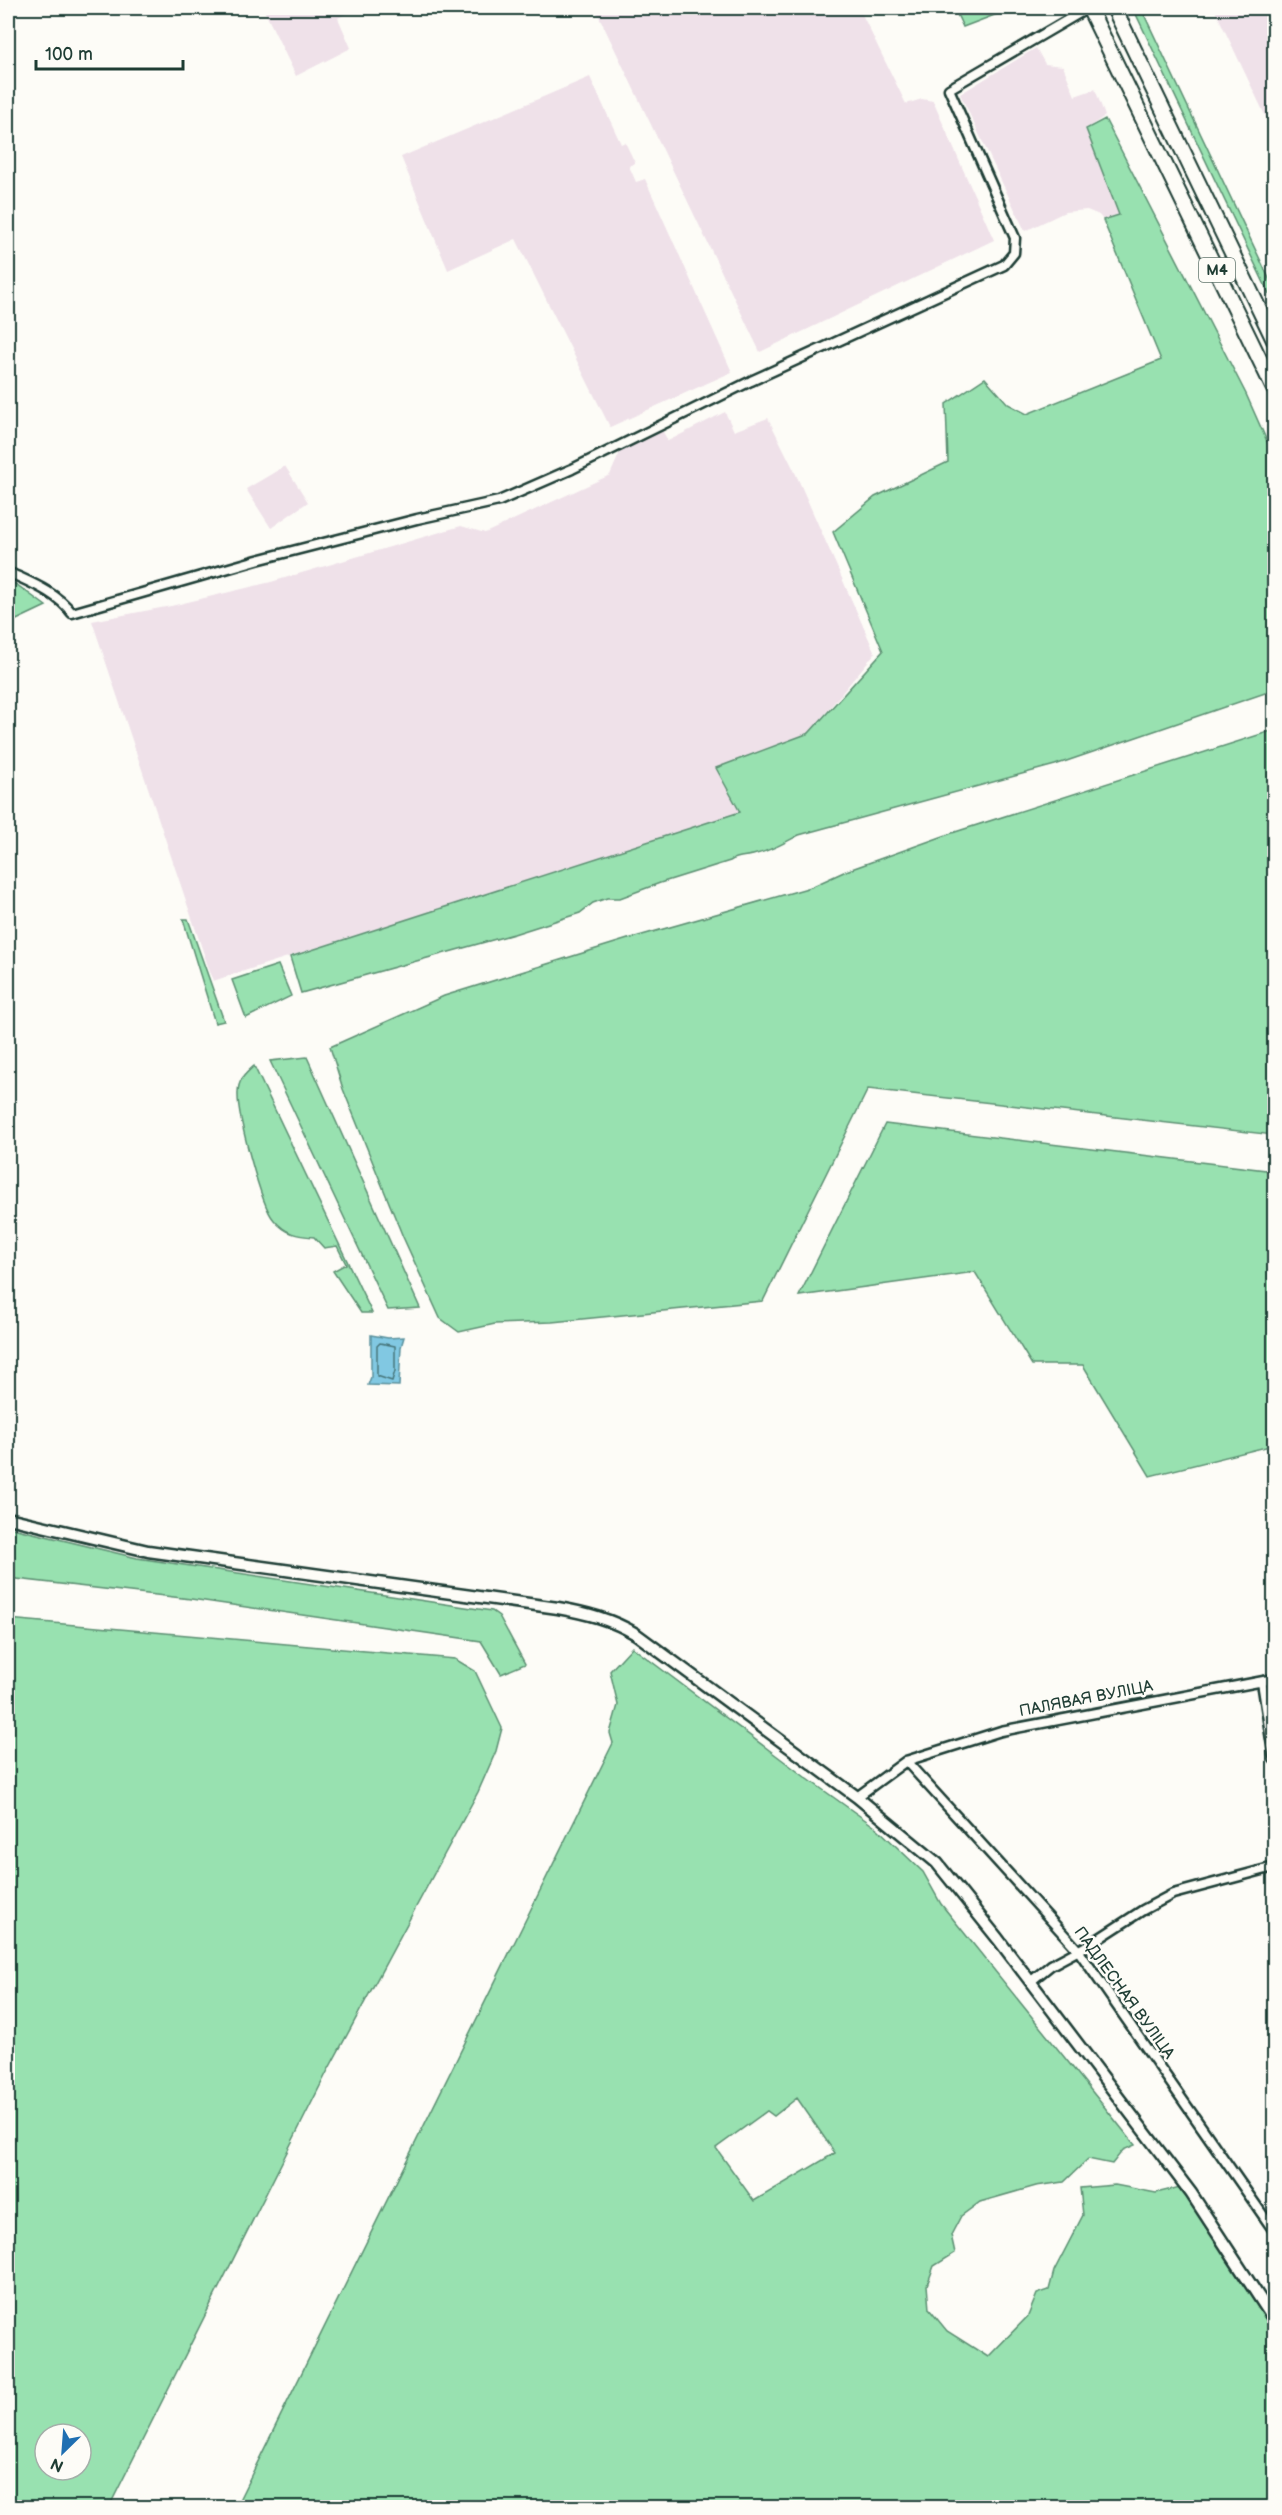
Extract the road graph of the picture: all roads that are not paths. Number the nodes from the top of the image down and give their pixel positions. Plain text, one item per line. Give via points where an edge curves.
1 (1089, 8) edge
2 (1114, 8) edge
3 (1275, 340) edge
4 (1275, 389) edge
5 (8, 572) edge
6 (8, 1518) edge
7 (1275, 1679) edge
8 (1262, 1682) junction
9 (1275, 1759) edge
10 (906, 1761) junction
11 (857, 1797) junction
12 (1275, 1867) edge
13 (1078, 1950) junction
14 (1030, 1982) junction
15 (1275, 2231) edge
16 (1275, 2320) edge

1 - 4 highway, М4
1 - 5 street via 949,89 1015,238 1014,253 1005,265 499,501 276,555 72,613 47,591
2 - 3 highway, М4
6 - 11 street via 148,1551 544,1605 598,1616 636,1634
7 - 8 street, ПАЛЯВАЯ ВУЛІЦА
8 - 9 street
8 - 10 street, ПАЛЯВАЯ ВУЛІЦА via 1001,1731
10 - 11 street, ПАЛЯВАЯ ВУЛІЦА
10 - 13 street, ПАДЛЕСНАЯ ВУЛІЦА
11 - 14 street via 937,1863
12 - 13 street via 1173,1894
13 - 14 street
13 - 15 street, ПАДЛЕСНАЯ ВУЛІЦА
14 - 16 street via 1191,2193

